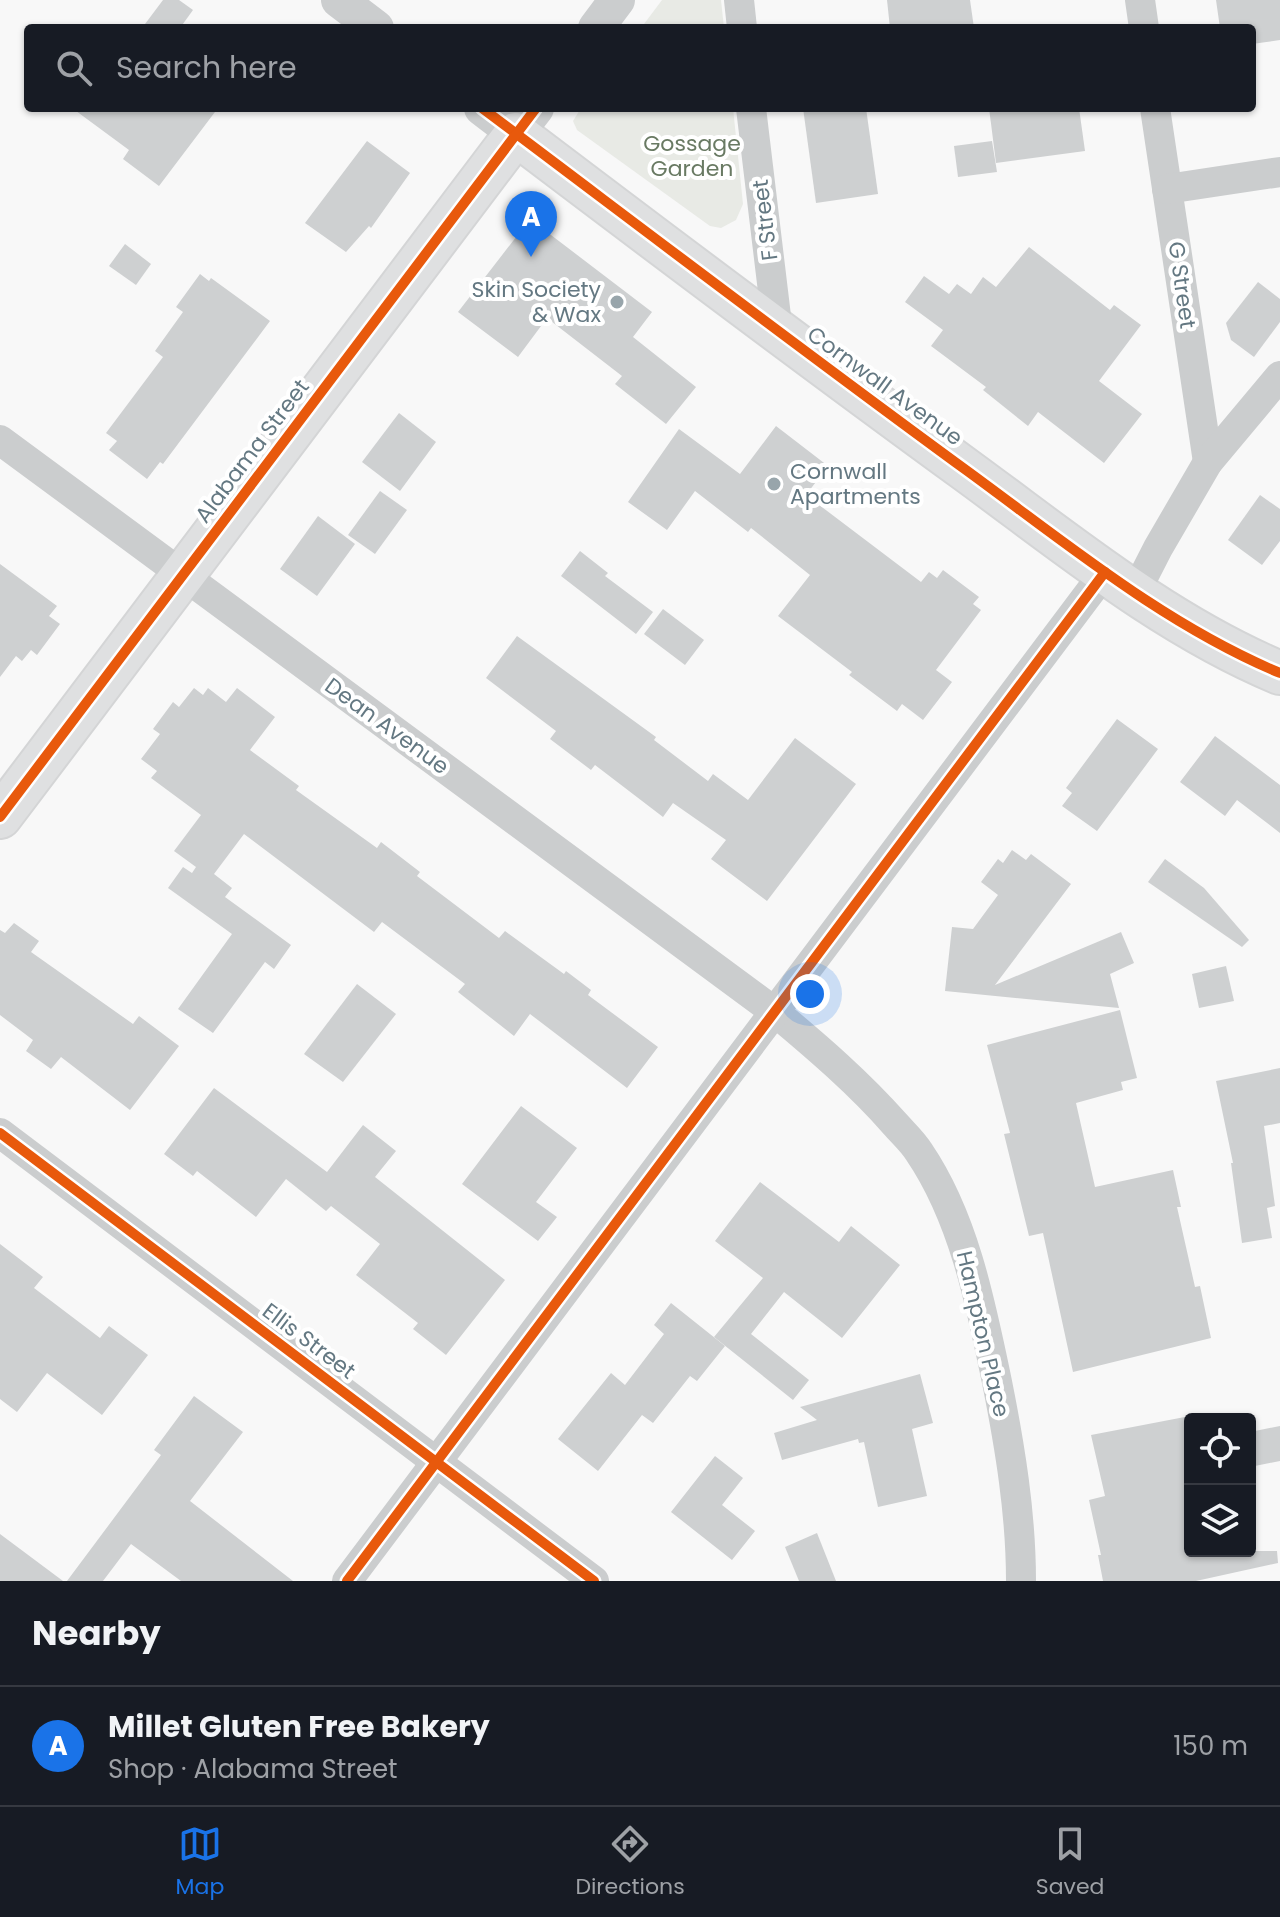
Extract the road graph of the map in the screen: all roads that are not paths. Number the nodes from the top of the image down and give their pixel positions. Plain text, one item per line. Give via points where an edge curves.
1 (339, 0) edge
2 (617, 0) edge
3 (739, 0) edge
4 (1140, 0) edge
5 (371, 24) edge
6 (599, 24) edge
7 (742, 24) edge
8 (1143, 24) edge
9 (496, 112) edge
10 (751, 112) edge
11 (1156, 112) edge
12 (526, 121) edge
13 (1280, 172) edge
14 (1167, 189) junction
15 (778, 333) junction
16 (1280, 376) edge
17 (0, 440) edge
18 (1208, 462) junction
19 (183, 575) junction
20 (1120, 582) junction
21 (1280, 673) edge
22 (0, 817) edge
23 (775, 1012) junction
24 (0, 1133) edge
25 (437, 1462) junction
26 (347, 1581) edge
27 (594, 1581) edge
28 (1021, 1581) edge

1 - 5 street
2 - 6 street
3 - 7 street
4 - 8 street
9 - 12 street, Cornwall Avenue
10 - 15 street, F Street
11 - 14 street, G Street
12 - 15 main road, Cornwall Avenue
12 - 19 main road, Alabama Street
13 - 14 street
14 - 18 street, G Street
15 - 20 main road, Cornwall Avenue
16 - 18 street
17 - 19 street, Dean Avenue
18 - 20 street via 1158,548
19 - 22 main road, Alabama Street
19 - 23 street, Dean Avenue
20 - 21 main road, Cornwall Avenue via 1209,638
20 - 23 street
23 - 25 street
23 - 28 street, Hampton Place via 871,1097 919,1151 943,1194 988,1337 1015,1484
24 - 25 street, Ellis Street
25 - 26 street
25 - 27 street, Ellis Street

